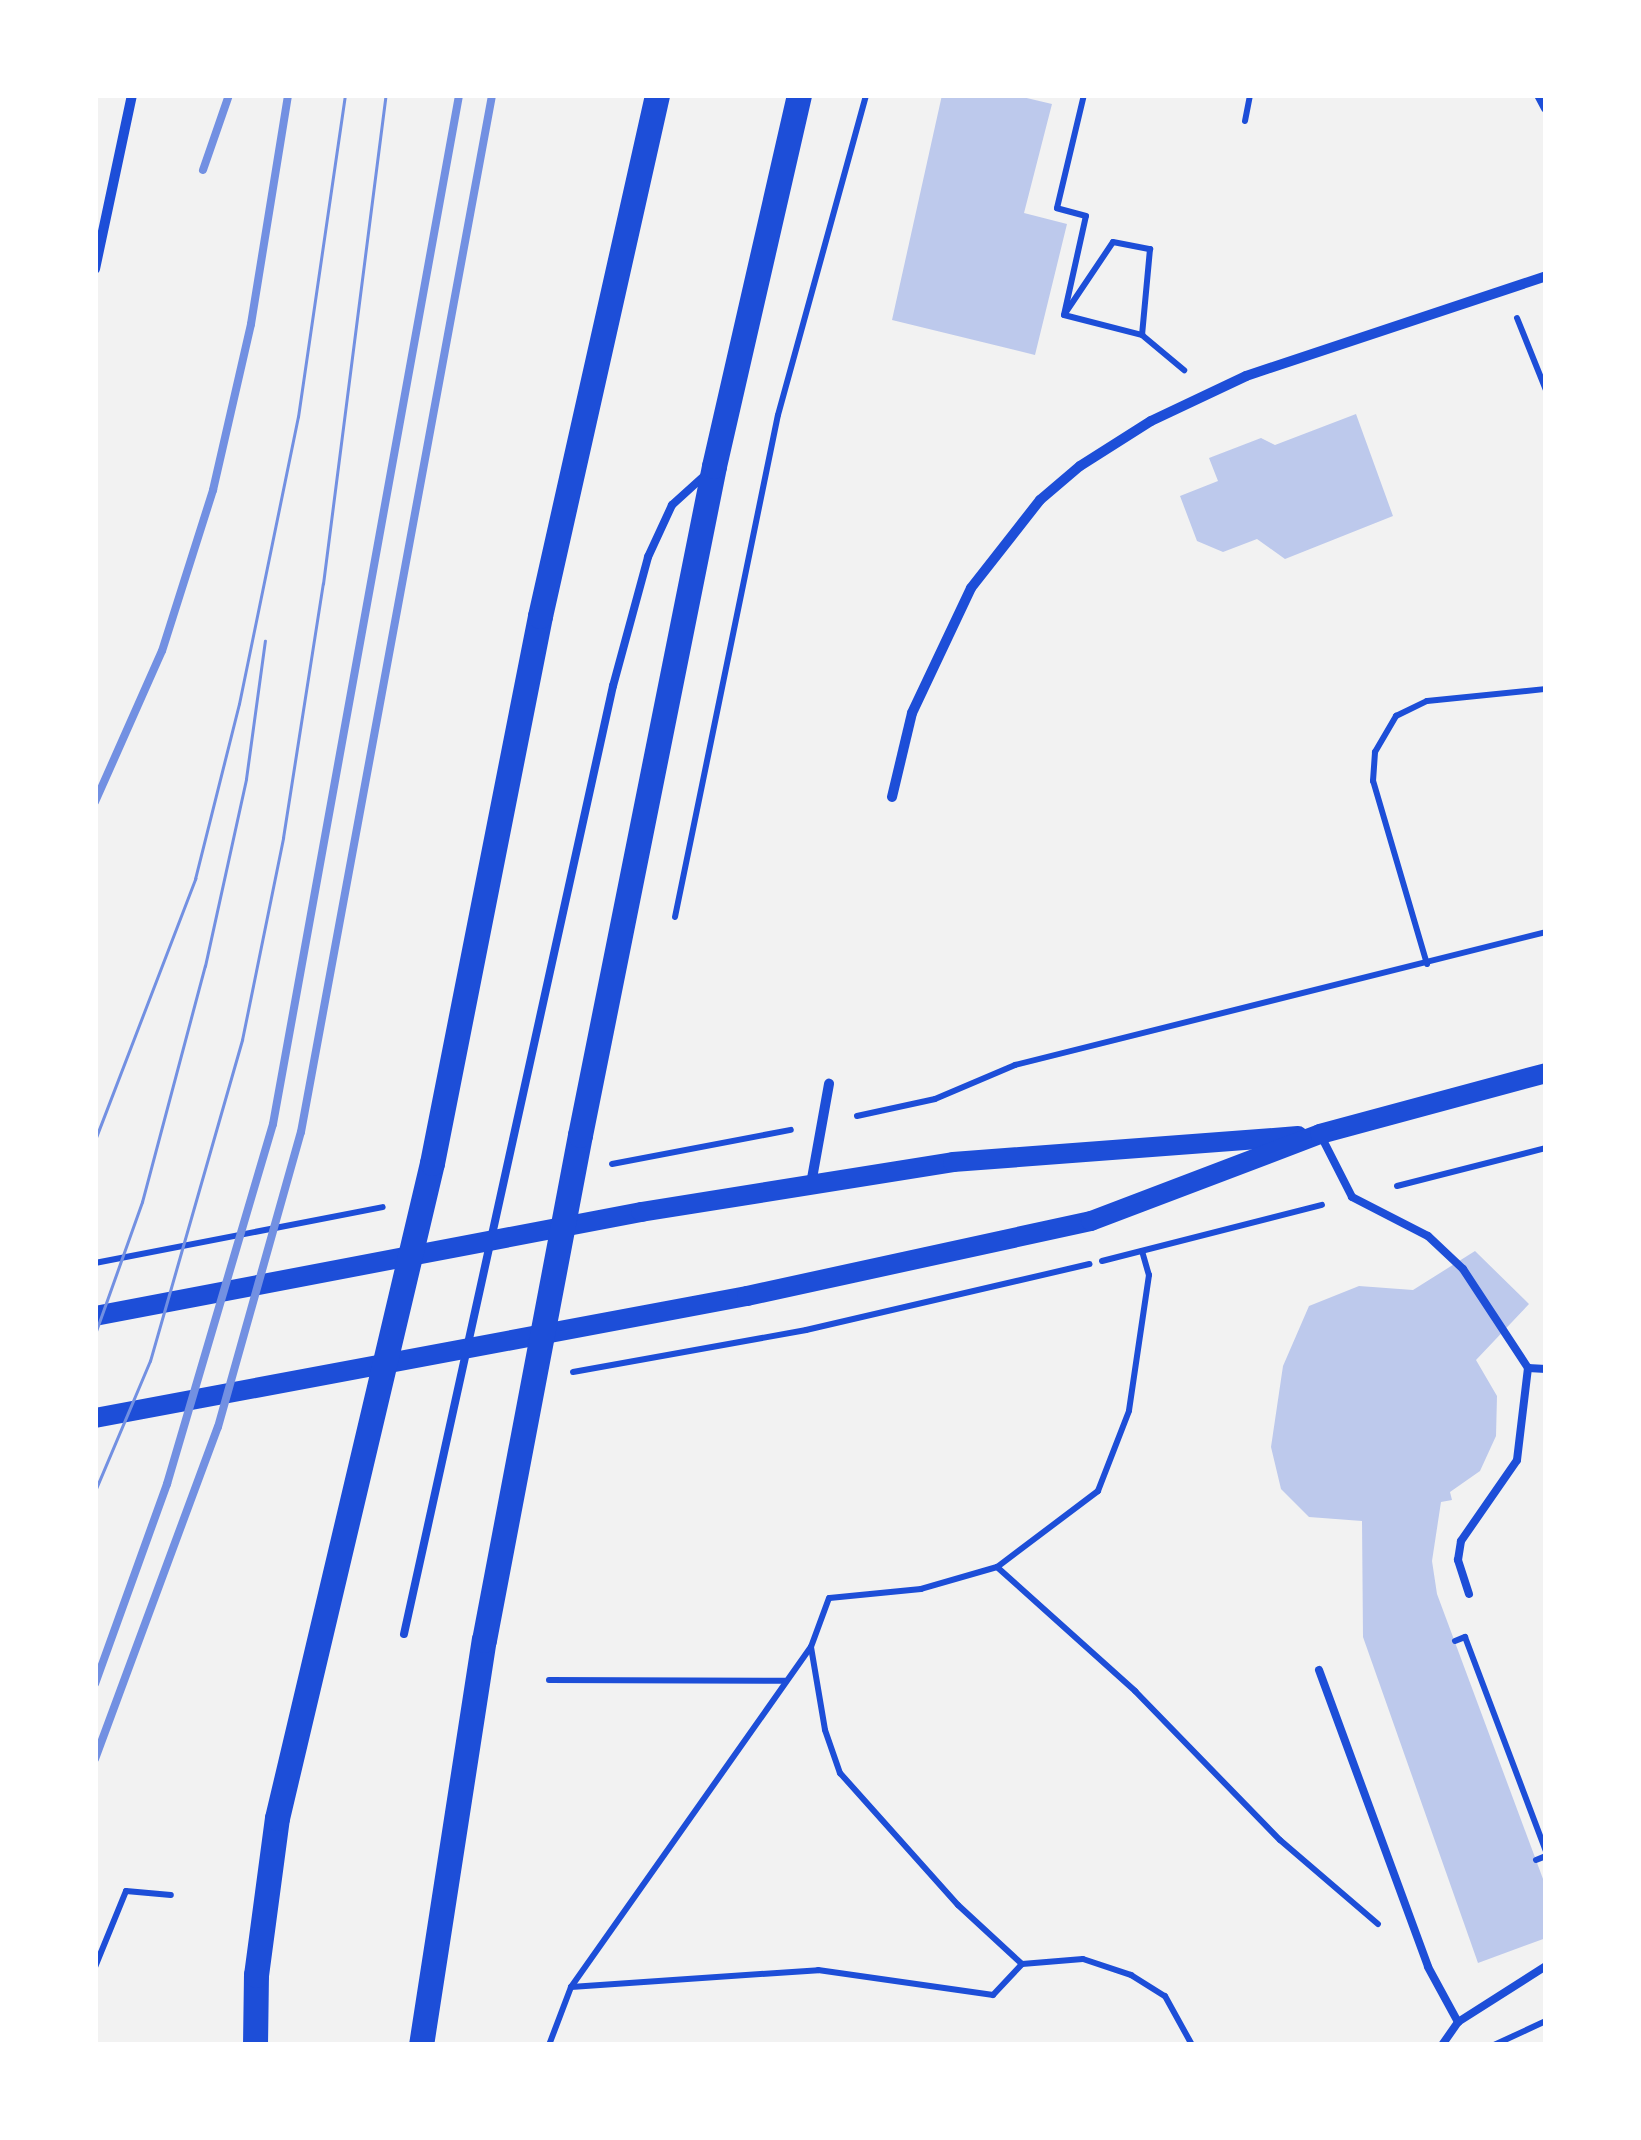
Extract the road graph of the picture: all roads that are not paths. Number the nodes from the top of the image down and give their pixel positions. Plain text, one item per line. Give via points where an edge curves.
1 (132, 95) edge
2 (656, 95) edge
3 (799, 95) edge
4 (1539, 95) edge
5 (1546, 108) edge
6 (95, 270) edge
7 (1546, 276) edge
8 (714, 466) junction
9 (892, 797) dead end
10 (1546, 1073) edge
11 (829, 1084) dead end
12 (1320, 1134) junction
13 (811, 1185) junction
14 (95, 1316) edge
15 (1528, 1368) junction
16 (1546, 1369) edge
17 (95, 1418) edge
18 (1469, 1594) dead end
19 (404, 1634) dead end
20 (1319, 1670) dead end
21 (1546, 1966) edge
22 (1458, 2022) junction
23 (255, 2045) edge
24 (420, 2045) edge
25 (1442, 2045) edge

1 - 6 street
2 - 23 main road via 540,616 432,1163 277,1818 256,1975
3 - 8 main road
4 - 5 street
7 - 9 street via 1212,393 1151,421 1080,466 998,546 971,588 912,713
8 - 19 lane via 672,505 648,557 618,668
8 - 24 main road via 484,1640
10 - 12 main road
11 - 13 street
12 - 13 main road via 953,1162
12 - 15 lane via 1352,1197 1428,1236 1463,1269
12 - 17 main road via 1091,1220 748,1296
13 - 14 main road
15 - 16 lane
15 - 18 lane via 1517,1460 1458,1552
20 - 22 lane via 1428,1966
21 - 22 lane
22 - 25 lane

